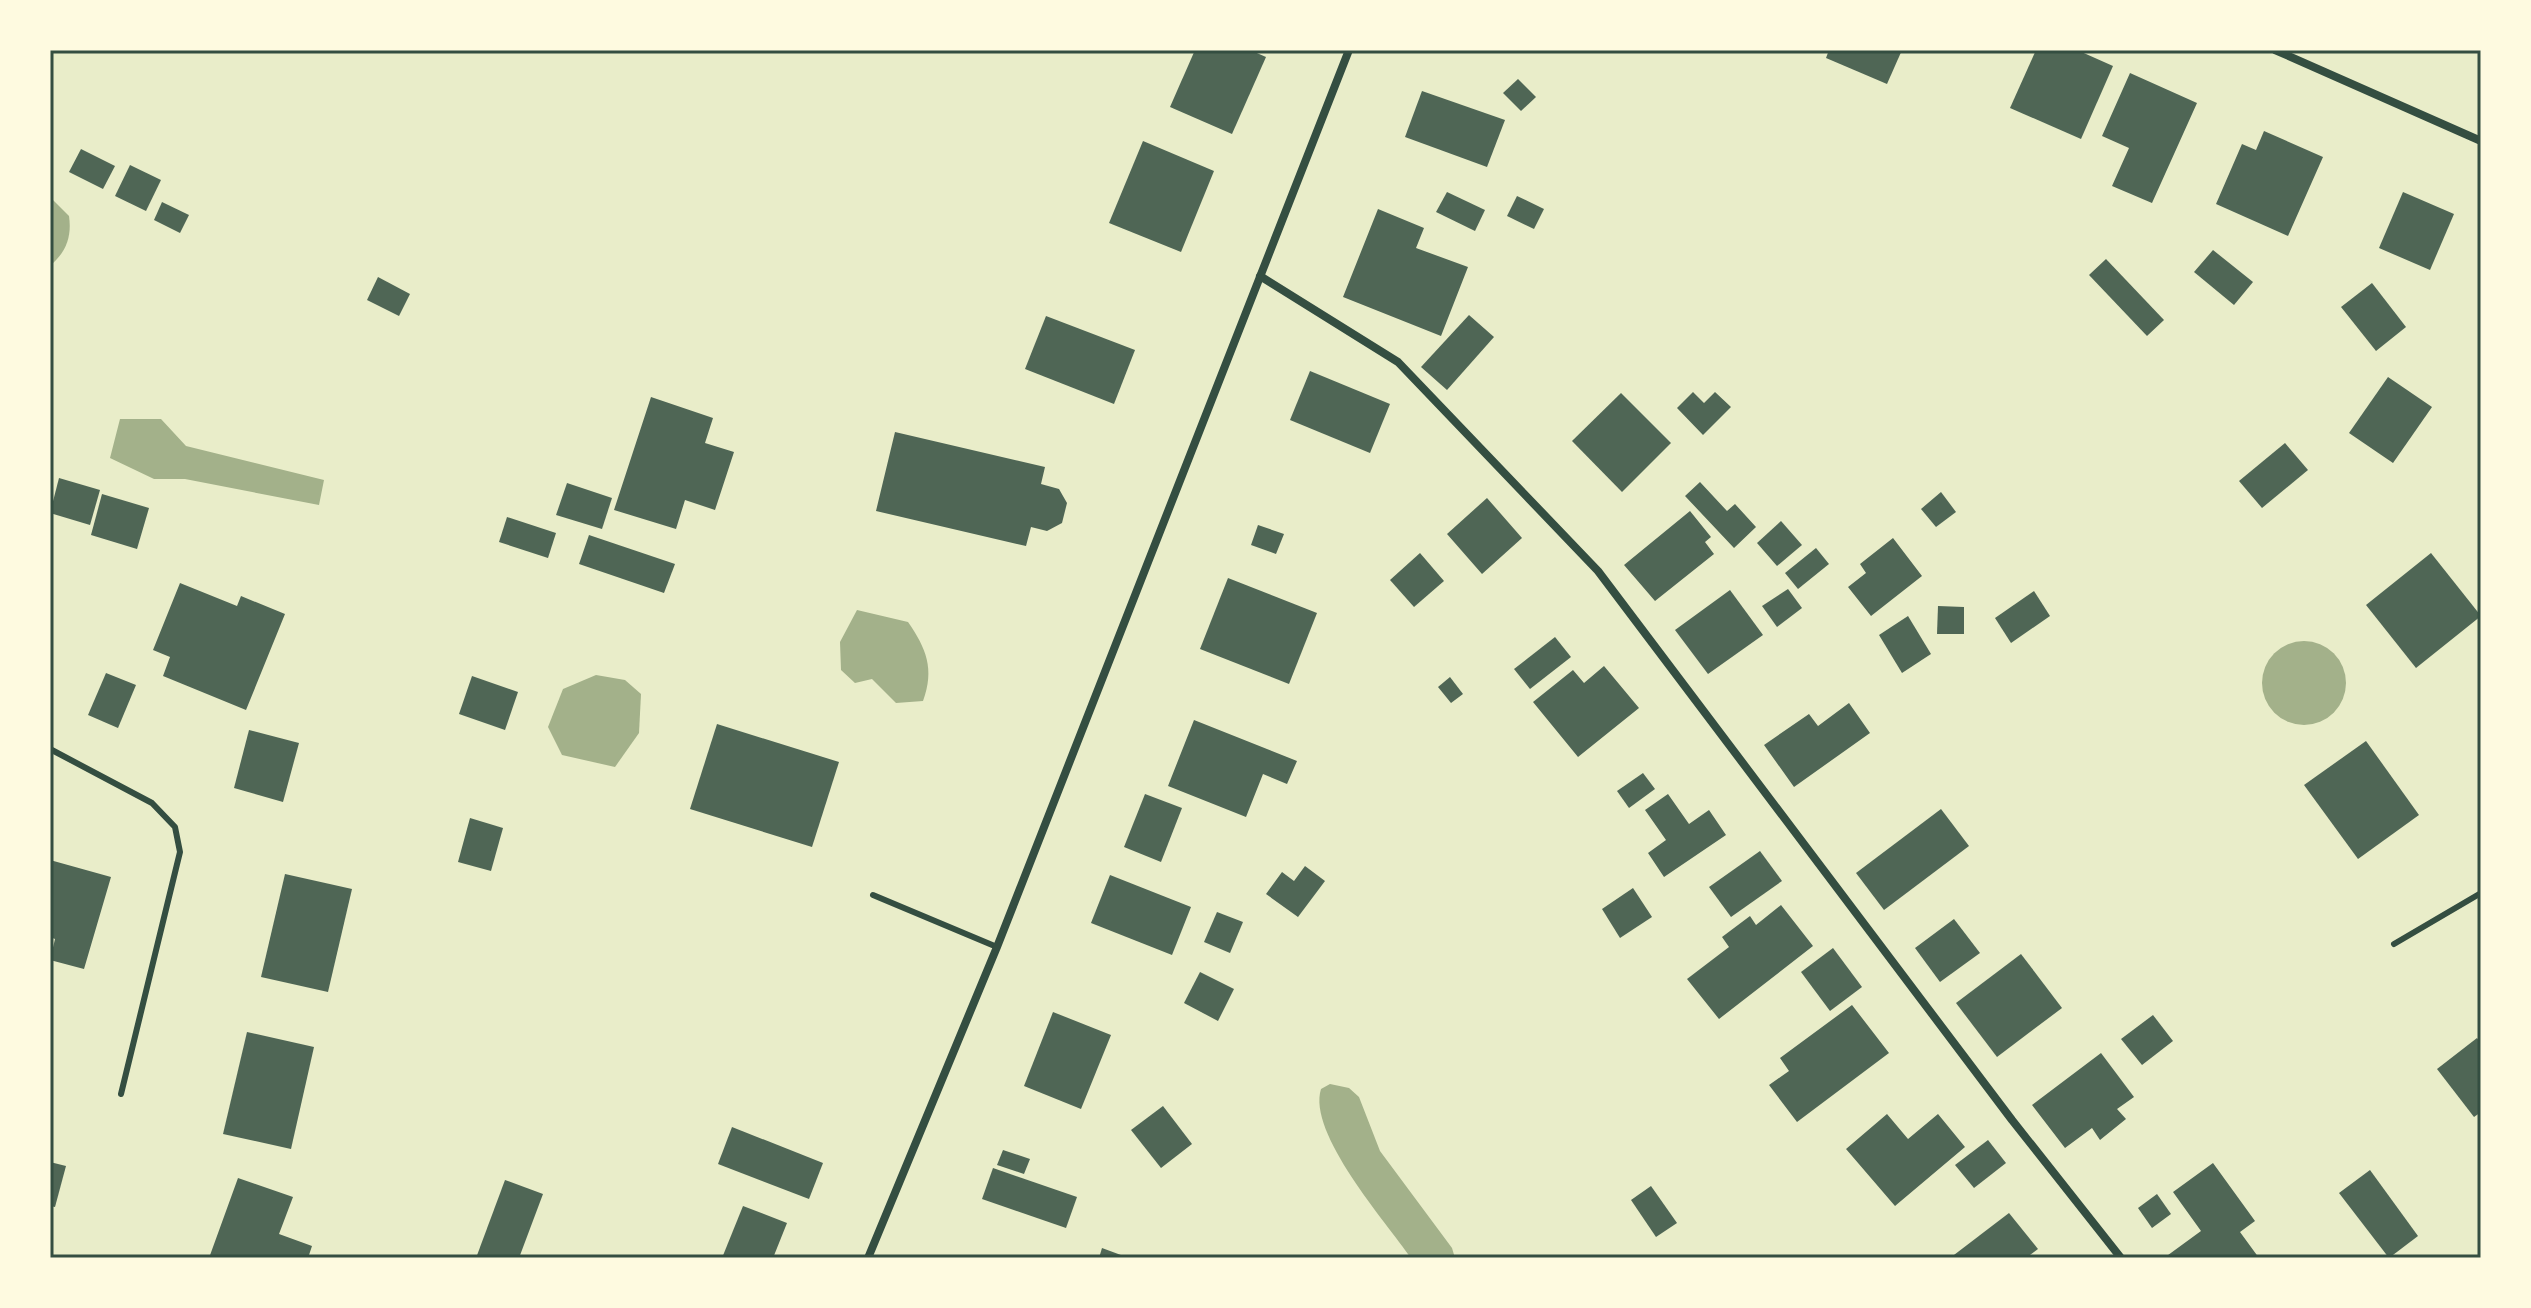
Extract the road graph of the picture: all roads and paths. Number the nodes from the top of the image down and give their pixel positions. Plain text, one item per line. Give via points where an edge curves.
1 (1349, 50) edge
2 (2275, 50) edge
3 (2481, 141) edge
4 (1260, 276) junction
5 (50, 749) edge
6 (2481, 893) edge
7 (873, 895) dead end
8 (2394, 944) dead end
9 (997, 947) junction
10 (121, 1094) dead end
11 (868, 1258) edge
12 (2121, 1258) edge

1 - 4 street
2 - 3 street
4 - 9 street
4 - 12 street via 1398,362 1598,571
5 - 10 lane via 152,803 175,827 180,852
6 - 8 lane
7 - 9 lane
9 - 11 street

